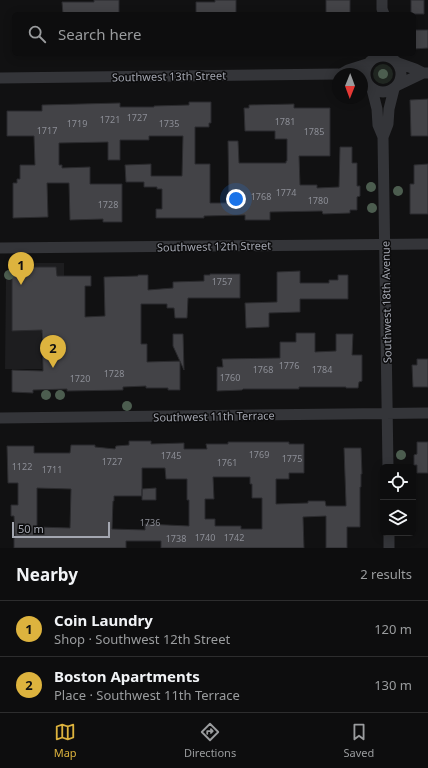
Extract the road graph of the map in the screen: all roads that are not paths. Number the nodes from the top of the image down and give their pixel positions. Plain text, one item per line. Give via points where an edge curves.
1 (371, 59) edge
2 (394, 59) edge
3 (352, 68) edge
4 (366, 68) edge
5 (425, 73) edge
6 (332, 74) edge
7 (0, 78) edge
8 (368, 87) edge
9 (396, 87) junction
10 (368, 88) edge
11 (384, 137) junction
12 (385, 244) junction
13 (428, 244) edge
14 (0, 248) edge
15 (428, 413) edge
16 (387, 414) junction
17 (0, 418) edge
18 (388, 464) edge
19 (389, 536) edge
20 (389, 548) edge

1 - 2 street via 388,56
1 - 3 street
1 - 4 street
2 - 5 street
2 - 9 street via 402,74
5 - 9 street
6 - 7 street, Southwest 13th Street
8 - 9 street via 383,93
9 - 11 street, Southwest 18th Avenue via 390,102
10 - 11 street, Southwest 18th Avenue via 378,110 378,125
11 - 12 street, Southwest 18th Avenue
12 - 13 street, Southwest 12th Street
12 - 14 street, Southwest 12th Street
12 - 16 street, Southwest 18th Avenue
15 - 16 street, Southwest 11th Terrace
16 - 17 street, Southwest 11th Terrace
16 - 18 street, Southwest 18th Avenue
19 - 20 street

